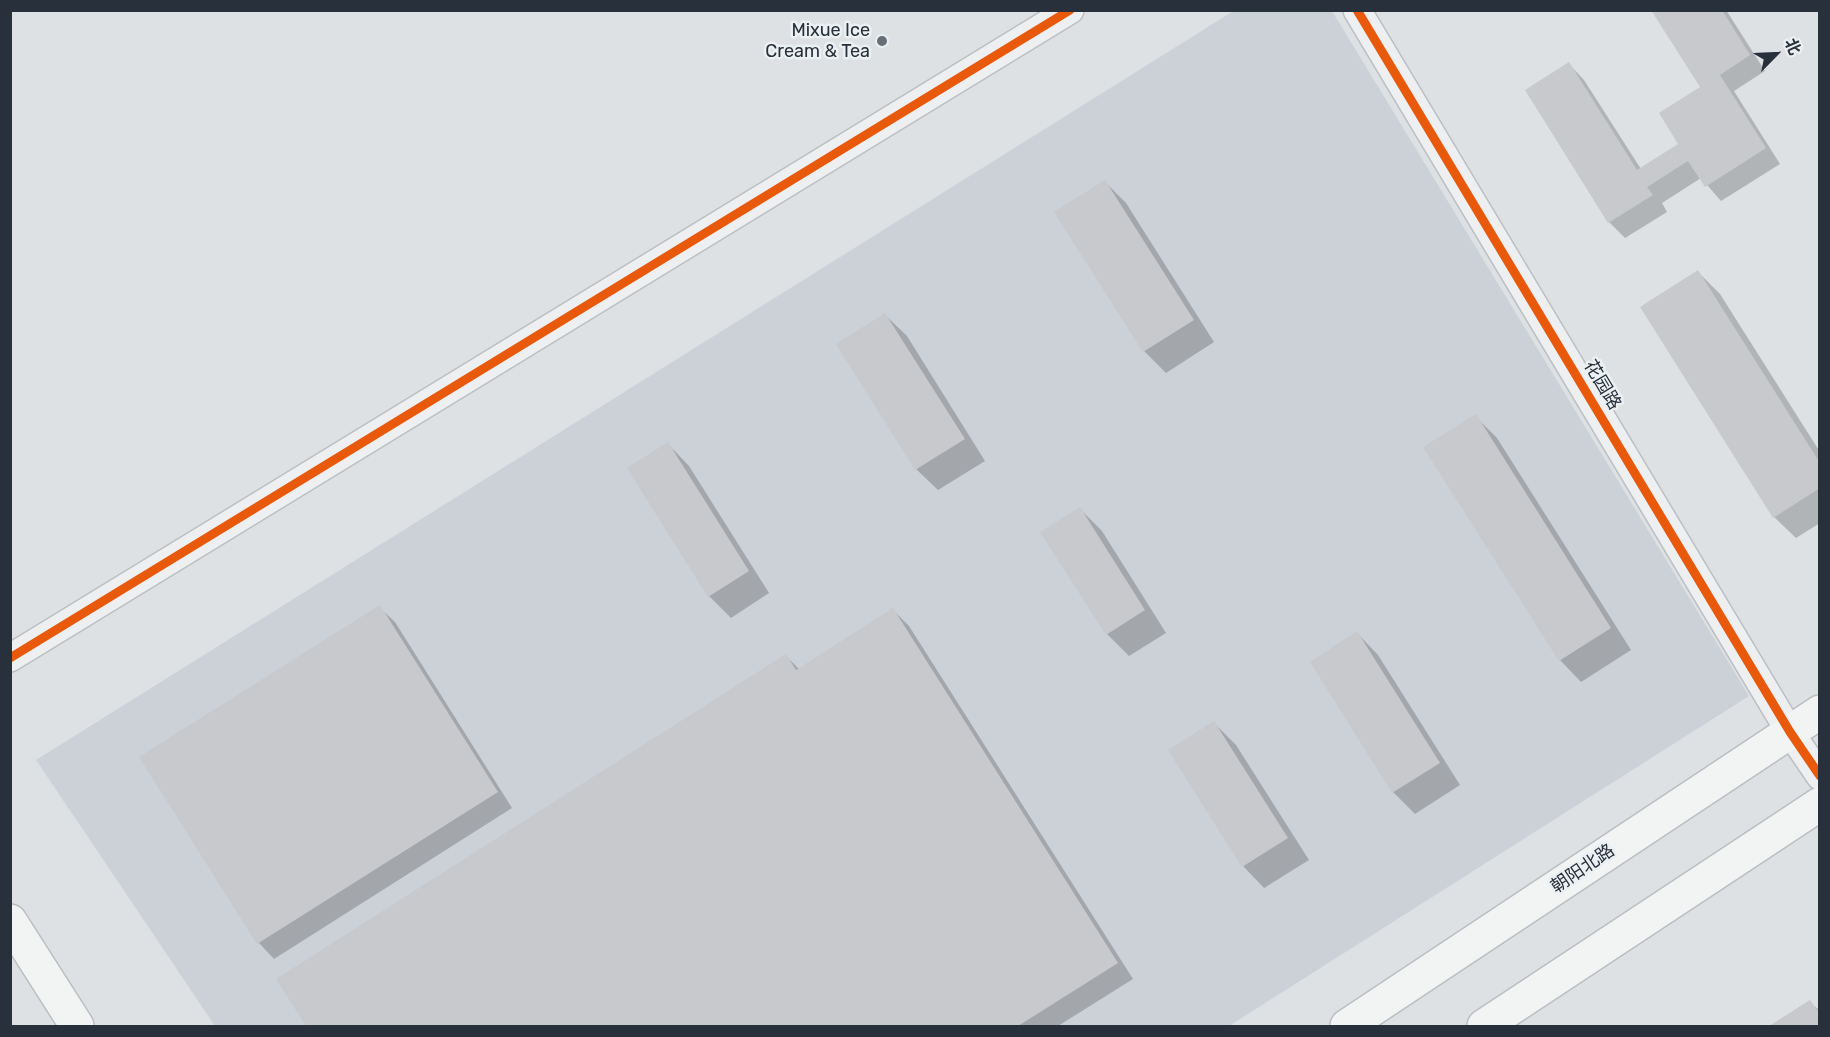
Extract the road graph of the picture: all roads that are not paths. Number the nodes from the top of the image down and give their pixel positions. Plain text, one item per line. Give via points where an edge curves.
1 (1070, 10) edge
2 (1357, 10) edge
3 (10, 658) edge
4 (1820, 712) edge
5 (1790, 732) junction
6 (1820, 776) edge
7 (1820, 804) edge
8 (10, 921) edge
9 (77, 1026) edge
10 (1347, 1026) edge
11 (1484, 1026) edge

1 - 3 street
2 - 5 street, 花园路
4 - 5 main road, 朝阳北路
5 - 6 street, 花园路
5 - 10 main road, 朝阳北路
7 - 11 main road
8 - 9 main road

